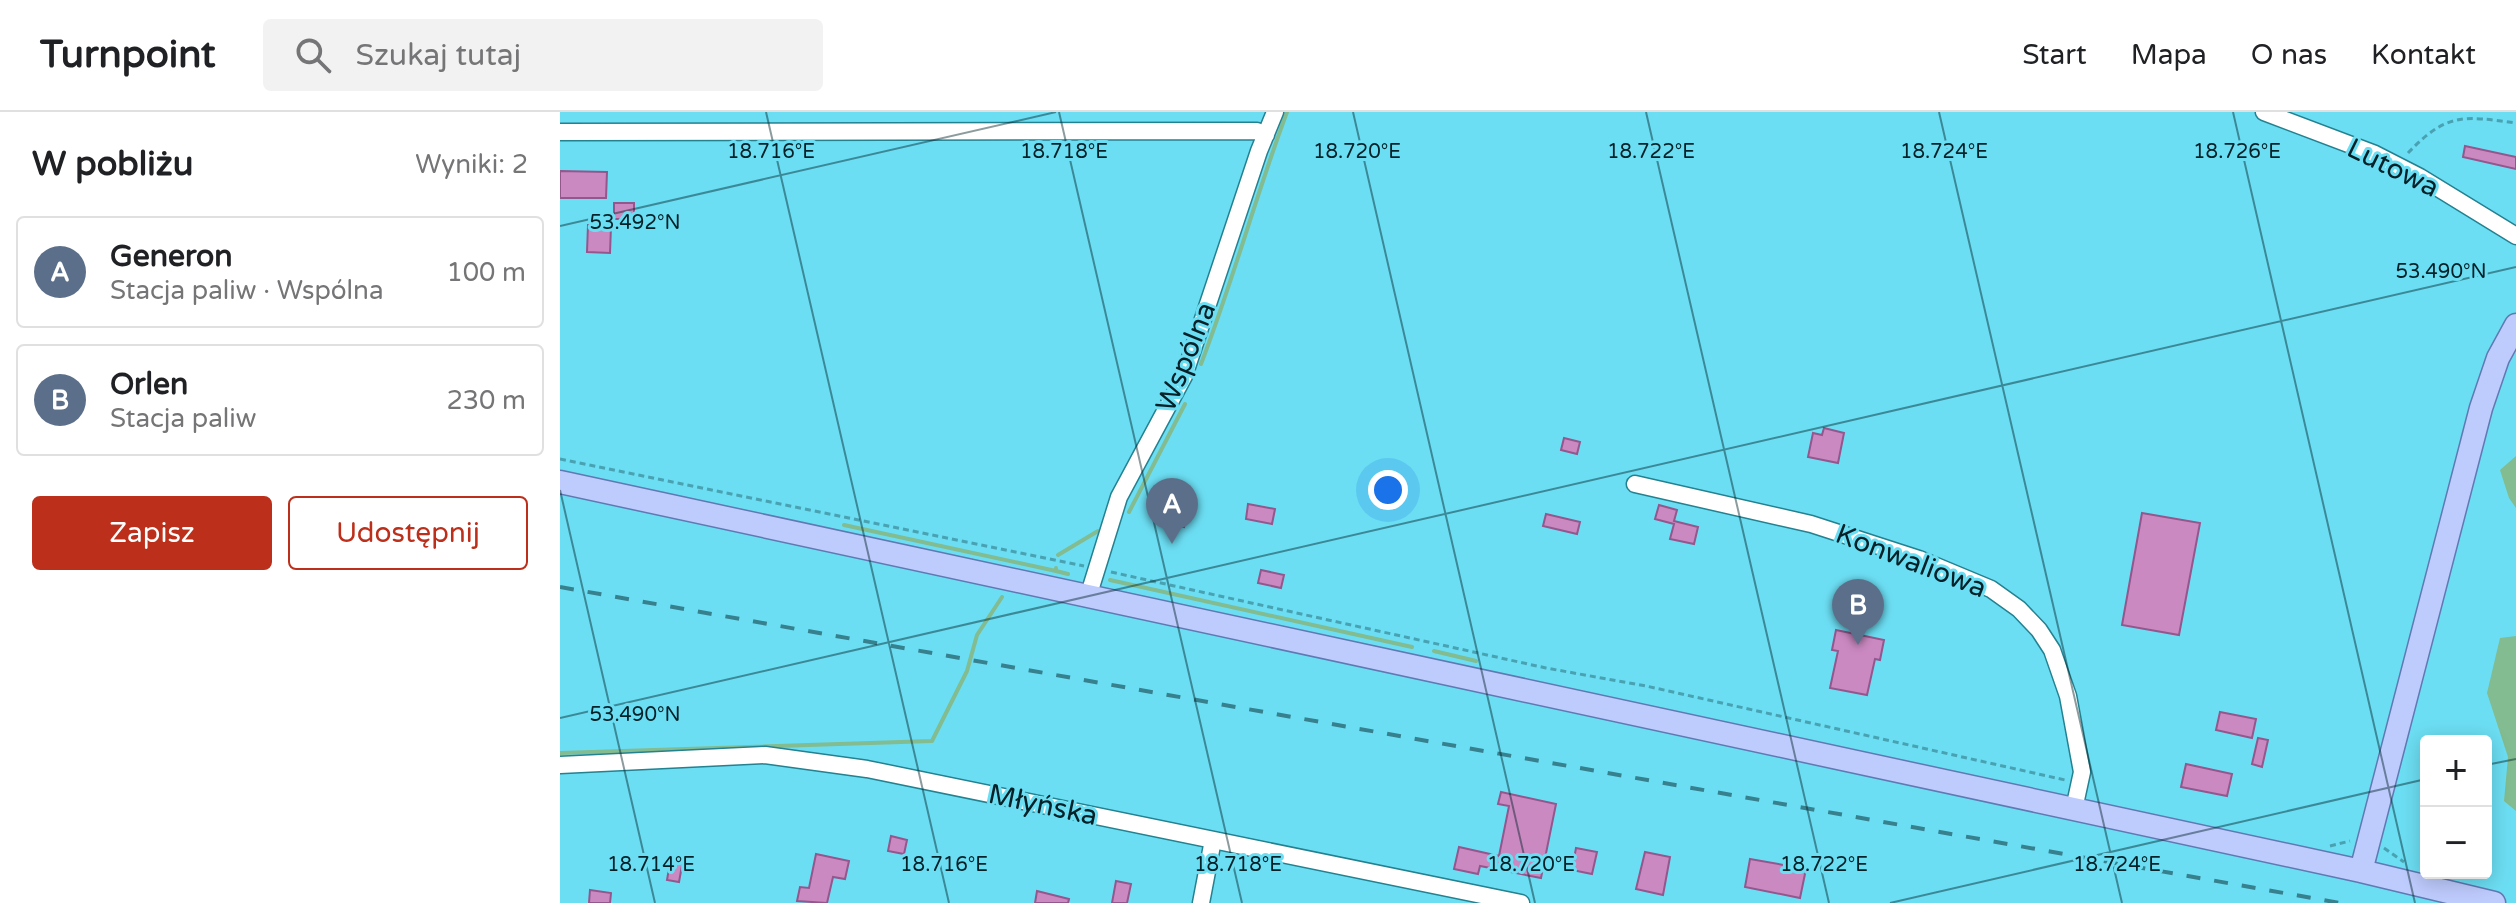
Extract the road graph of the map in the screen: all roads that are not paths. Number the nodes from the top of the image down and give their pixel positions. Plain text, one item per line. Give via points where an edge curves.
1 (1275, 112) edge
2 (2264, 112) edge
3 (560, 132) edge
4 (1266, 135) junction
5 (2516, 236) edge
6 (2516, 325) edge
7 (560, 482) edge
8 (1635, 484) dead end
9 (1088, 597) junction
10 (560, 765) edge
11 (2076, 798) junction
12 (1213, 840) junction
13 (2361, 871) junction
14 (1201, 903) edge
15 (1521, 903) edge
16 (2494, 903) edge

1 - 4 street, Wspólna
2 - 5 street, Lutowa via 2375,154
3 - 4 street
4 - 9 street, Wspólna via 1184,376 1119,497
6 - 13 main road via 2481,408 2378,847
7 - 9 main road
8 - 11 street, Konwaliowa via 1811,524 1991,589 2019,609 2052,650 2068,696 2082,772
9 - 11 main road
10 - 12 street, Młyńska via 765,755 867,769
11 - 13 main road
12 - 14 street
12 - 15 street, Młyńska
13 - 16 main road

